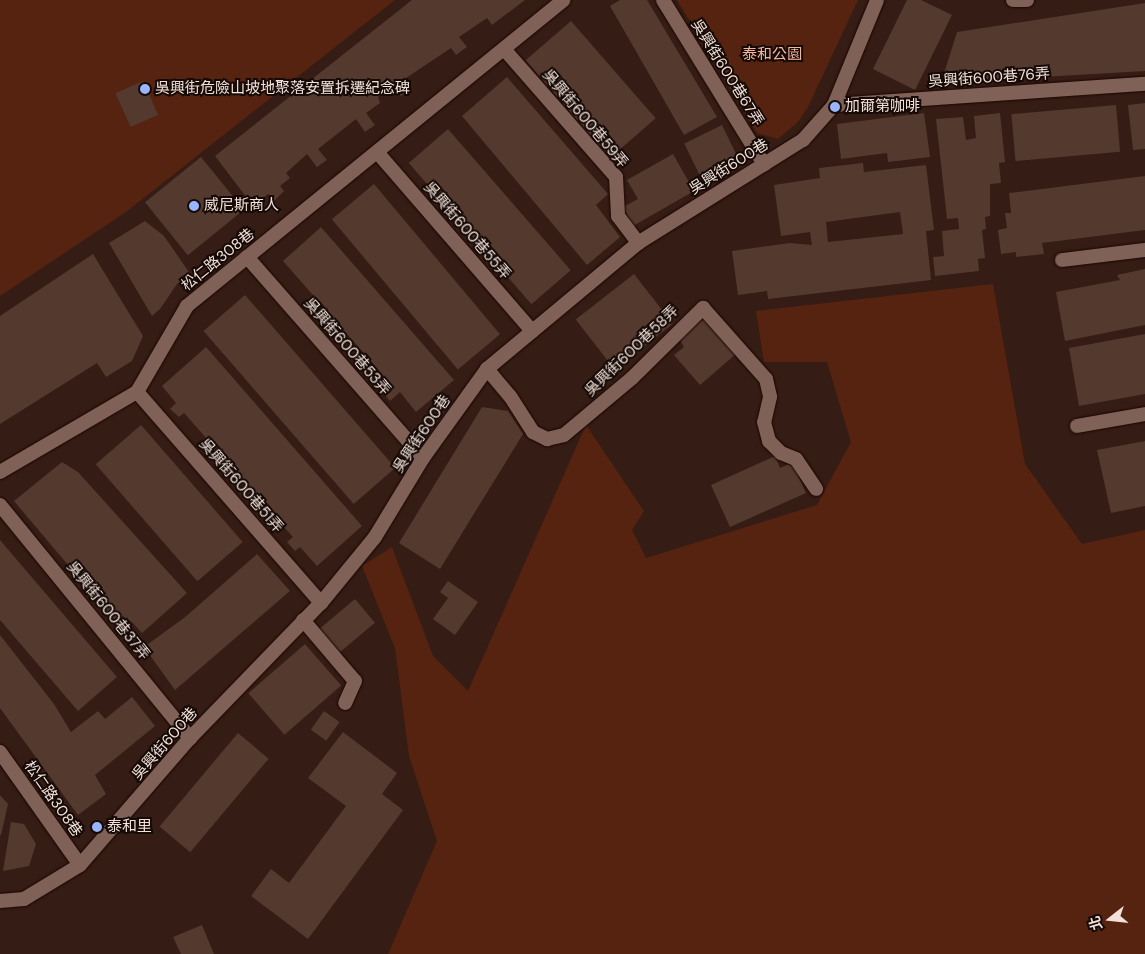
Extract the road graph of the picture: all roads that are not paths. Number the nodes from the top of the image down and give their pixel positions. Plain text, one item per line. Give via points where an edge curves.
1 (563, 0) edge
2 (663, 0) edge
3 (877, 0) edge
4 (1013, 0) edge
5 (1027, 0) edge
6 (504, 49) junction
7 (1145, 84) edge
8 (834, 105) junction
9 (377, 152) junction
10 (764, 164) junction
11 (638, 243) junction
12 (1145, 250) edge
13 (247, 257) junction
14 (1062, 260) dead end
15 (532, 331) junction
16 (486, 369) junction
17 (137, 392) junction
18 (1145, 414) edge
19 (1077, 426) dead end
20 (423, 458) junction
21 (0, 472) edge
22 (816, 489) dead end
23 (0, 505) edge
24 (321, 602) junction
25 (303, 620) junction
26 (345, 702) dead end
27 (190, 738) junction
28 (0, 752) edge
29 (80, 865) junction
30 (0, 902) edge

1 - 6 street, 松仁路308巷
2 - 10 street, 吳興街600巷67弄
3 - 8 street, 吳興街600巷
4 - 5 street
6 - 9 street, 松仁路308巷
6 - 11 street, 吳興街600巷59弄 via 616,177 618,216
7 - 8 street, 吳興街600巷76弄
8 - 10 street, 吳興街600巷 via 803,140
9 - 13 street, 松仁路308巷
9 - 15 street, 吳興街600巷55弄
10 - 11 street, 吳興街600巷
11 - 15 street, 吳興街600巷
12 - 14 street
13 - 17 street, 松仁路308巷 via 187,306
13 - 20 street, 吳興街600巷53弄
15 - 16 street, 吳興街600巷
16 - 20 street, 吳興街600巷
16 - 22 street, 吳興街600巷58弄 via 510,396 533,432 547,439 564,435 632,378 703,308 766,380 770,396 764,422 769,441 781,453 796,459
17 - 21 street, 松仁路308巷
17 - 24 street, 吳興街600巷51弄
18 - 19 street
20 - 24 street, 吳興街600巷 via 375,537
23 - 27 street, 吳興街600巷37弄
24 - 25 street, 吳興街600巷
25 - 26 street via 355,682
25 - 27 street, 吳興街600巷
27 - 29 street, 吳興街600巷
28 - 29 street, 松仁路308巷
29 - 30 street, 吳興街600巷 via 24,898

